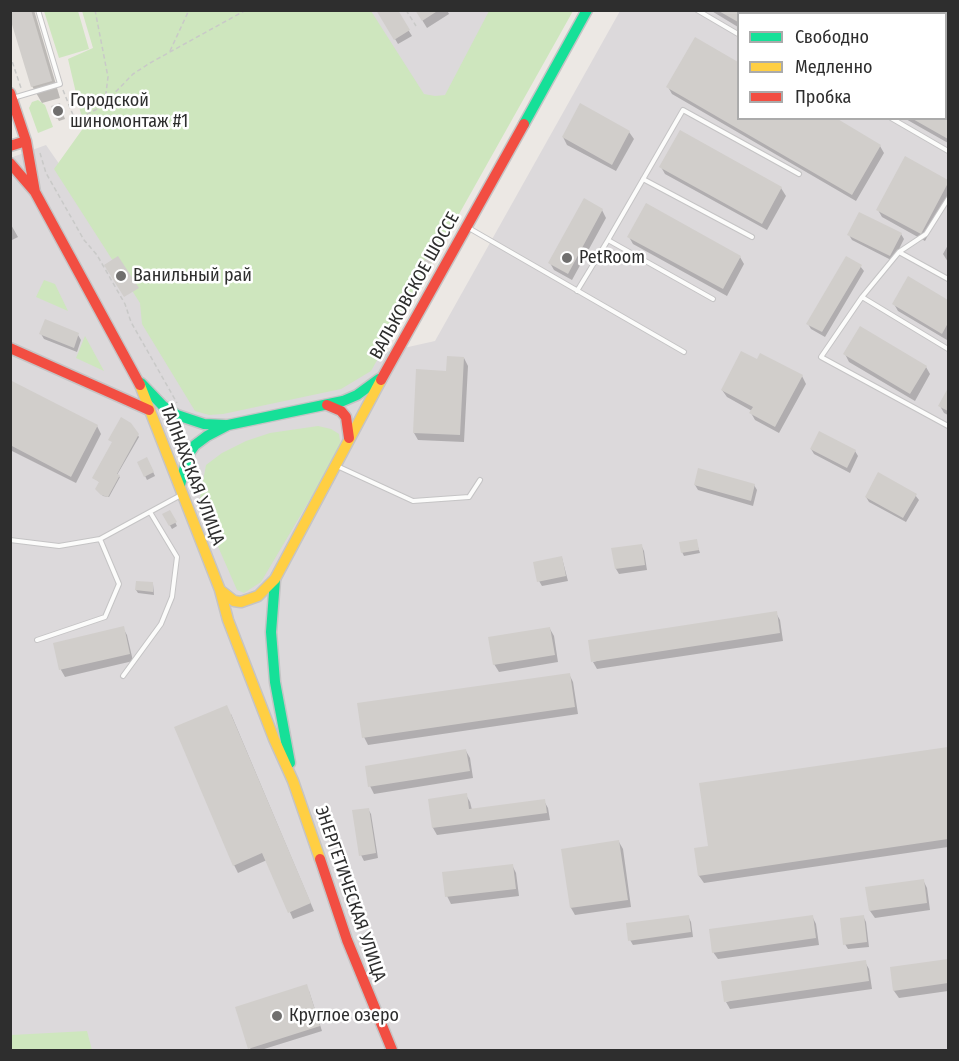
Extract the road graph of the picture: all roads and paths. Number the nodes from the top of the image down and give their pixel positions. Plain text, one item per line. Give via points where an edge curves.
1 (38, 10) edge
2 (95, 10) edge
3 (189, 10) edge
4 (246, 10) edge
5 (406, 10) edge
6 (587, 10) edge
7 (697, 10) edge
8 (416, 26) dead end
9 (737, 33) edge
10 (169, 52) junction
11 (10, 54) edge
12 (60, 84) junction
13 (15, 95) edge
14 (105, 102) junction
15 (894, 120) edge
16 (26, 141) junction
17 (10, 146) edge
18 (948, 151) edge
19 (40, 153) dead end
20 (10, 163) edge
21 (799, 174) dead end
22 (643, 179) junction
23 (35, 192) junction
24 (948, 199) edge
25 (466, 227) junction
26 (752, 237) dead end
27 (608, 240) junction
28 (899, 252) junction
29 (948, 279) edge
30 (578, 291) junction
31 (862, 297) junction
32 (713, 299) dead end
33 (10, 348) edge
34 (948, 349) edge
35 (684, 352) dead end
36 (384, 375) junction
37 (137, 378) junction
38 (178, 404) dead end
39 (327, 405) junction
40 (149, 410) junction
41 (228, 425) junction
42 (948, 426) edge
43 (349, 441) junction
44 (336, 466) junction
45 (480, 480) dead end
46 (181, 492) junction
47 (150, 512) junction
48 (100, 539) junction
49 (10, 540) edge
50 (275, 579) junction
51 (219, 590) junction
52 (37, 640) dead end
53 (123, 676) dead end
54 (293, 782) junction
55 (389, 1046) edge

1 - 12 lane
2 - 14 path via 108,77
3 - 10 path
4 - 10 path
5 - 8 path
6 - 25 main road, ВАЛЬКОВСКОЕ ШОССЕ
7 - 9 lane
10 - 14 path via 134,74
11 - 13 path
12 - 13 lane
12 - 14 path via 75,120
13 - 16 main road, ТАЛНАХСКАЯ УЛИЦА
15 - 18 lane
16 - 17 main road
16 - 23 main road, ТАЛНАХСКАЯ УЛИЦА
19 - 38 path via 46,173 84,240 97,255
20 - 23 main road, ТАЛНАХСКАЯ УЛИЦА
21 - 22 lane via 683,110
22 - 26 lane
22 - 27 lane
23 - 37 main road, ТАЛНАХСКАЯ УЛИЦА
24 - 28 lane via 927,234
25 - 30 lane
25 - 36 main road, ВАЛЬКОВСКОЕ ШОССЕ
27 - 30 lane
27 - 32 lane
28 - 29 lane
28 - 31 lane
30 - 35 lane
31 - 34 lane
31 - 42 lane via 821,357
33 - 40 main road
36 - 39 main road via 357,395
36 - 43 main road, ВАЛЬКОВСКОЕ ШОССЕ
37 - 40 main road, ТАЛНАХСКАЯ УЛИЦА
37 - 41 main road via 177,415 204,424
39 - 41 main road
39 - 43 main road via 341,411 348,424
40 - 46 main road, ТАЛНАХСКАЯ УЛИЦА
41 - 46 main road via 195,445 183,469
43 - 44 main road, ВАЛЬКОВСКОЕ ШОССЕ
44 - 45 lane via 412,501 468,497
44 - 50 main road, ВАЛЬКОВСКОЕ ШОССЕ
46 - 47 lane
46 - 51 main road, ТАЛНАХСКАЯ УЛИЦА
47 - 48 lane
47 - 53 lane via 177,557 172,597 161,624
48 - 49 lane via 59,546
48 - 52 lane via 119,584 105,617
50 - 51 main road, ВАЛЬКОВСКОЕ ШОССЕ via 250,600 234,601
50 - 54 main road, ВАЛЬКОВСКОЕ ШОССЕ via 271,632 275,682
51 - 54 main road, ТАЛНАХСКАЯ УЛИЦА
54 - 55 main road, ЭНЕРГЕТИЧЕСКАЯ УЛИЦА via 347,940

